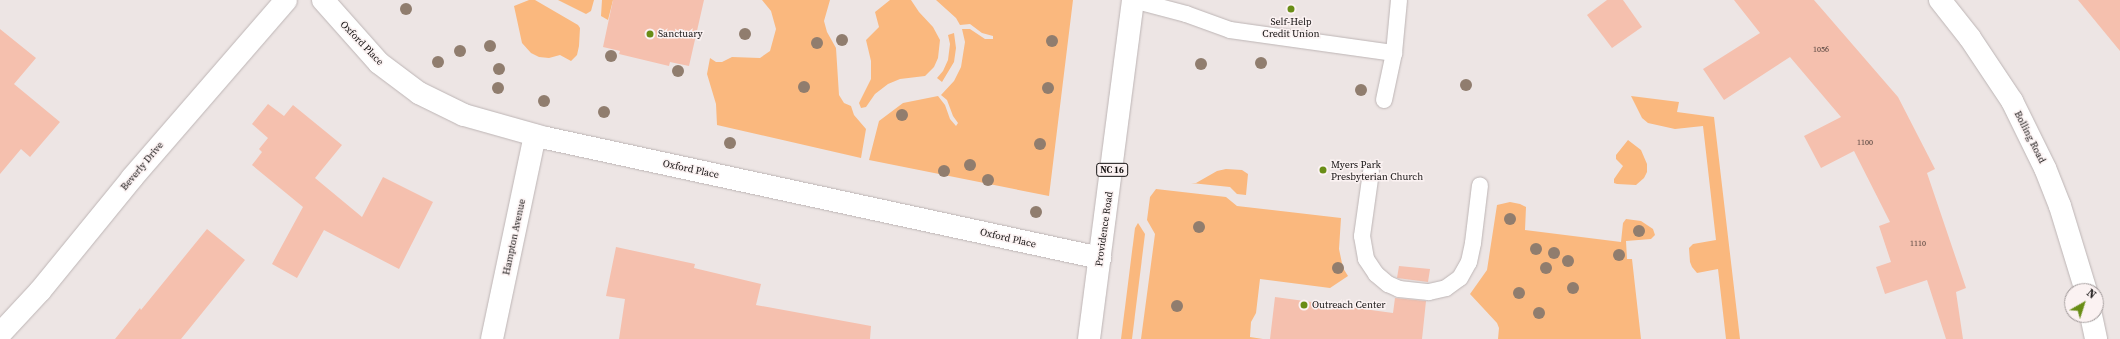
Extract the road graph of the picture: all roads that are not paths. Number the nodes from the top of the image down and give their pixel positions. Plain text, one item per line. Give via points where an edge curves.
1 (286, 0) edge
2 (323, 0) edge
3 (1133, 0) edge
4 (1399, 0) edge
5 (1940, 0) edge
6 (1394, 53) junction
7 (1384, 100) dead end
8 (535, 135) junction
9 (1371, 172) dead end
10 (1480, 185) dead end
11 (1100, 258) junction
12 (2084, 283) edge
13 (2093, 323) edge
14 (0, 334) edge
15 (492, 339) edge
16 (1090, 339) edge
17 (2096, 339) edge

1 - 14 street, Beverly Drive via 132,178 40,291
2 - 8 street, Oxford Place via 379,63 420,93 464,115
3 - 6 lane via 1186,14 1230,30
3 - 11 street, Providence Road / NC 16
4 - 6 lane
5 - 12 street, Bolling Road via 1970,38 2012,101 2045,168 2060,206
6 - 7 lane
8 - 11 street, Oxford Place
8 - 15 street, Hampton Avenue
9 - 10 lane via 1362,236 1366,259 1376,274 1399,289 1429,292 1446,288 1460,278 1469,262
11 - 16 street, Providence Road / NC 16
13 - 17 street

